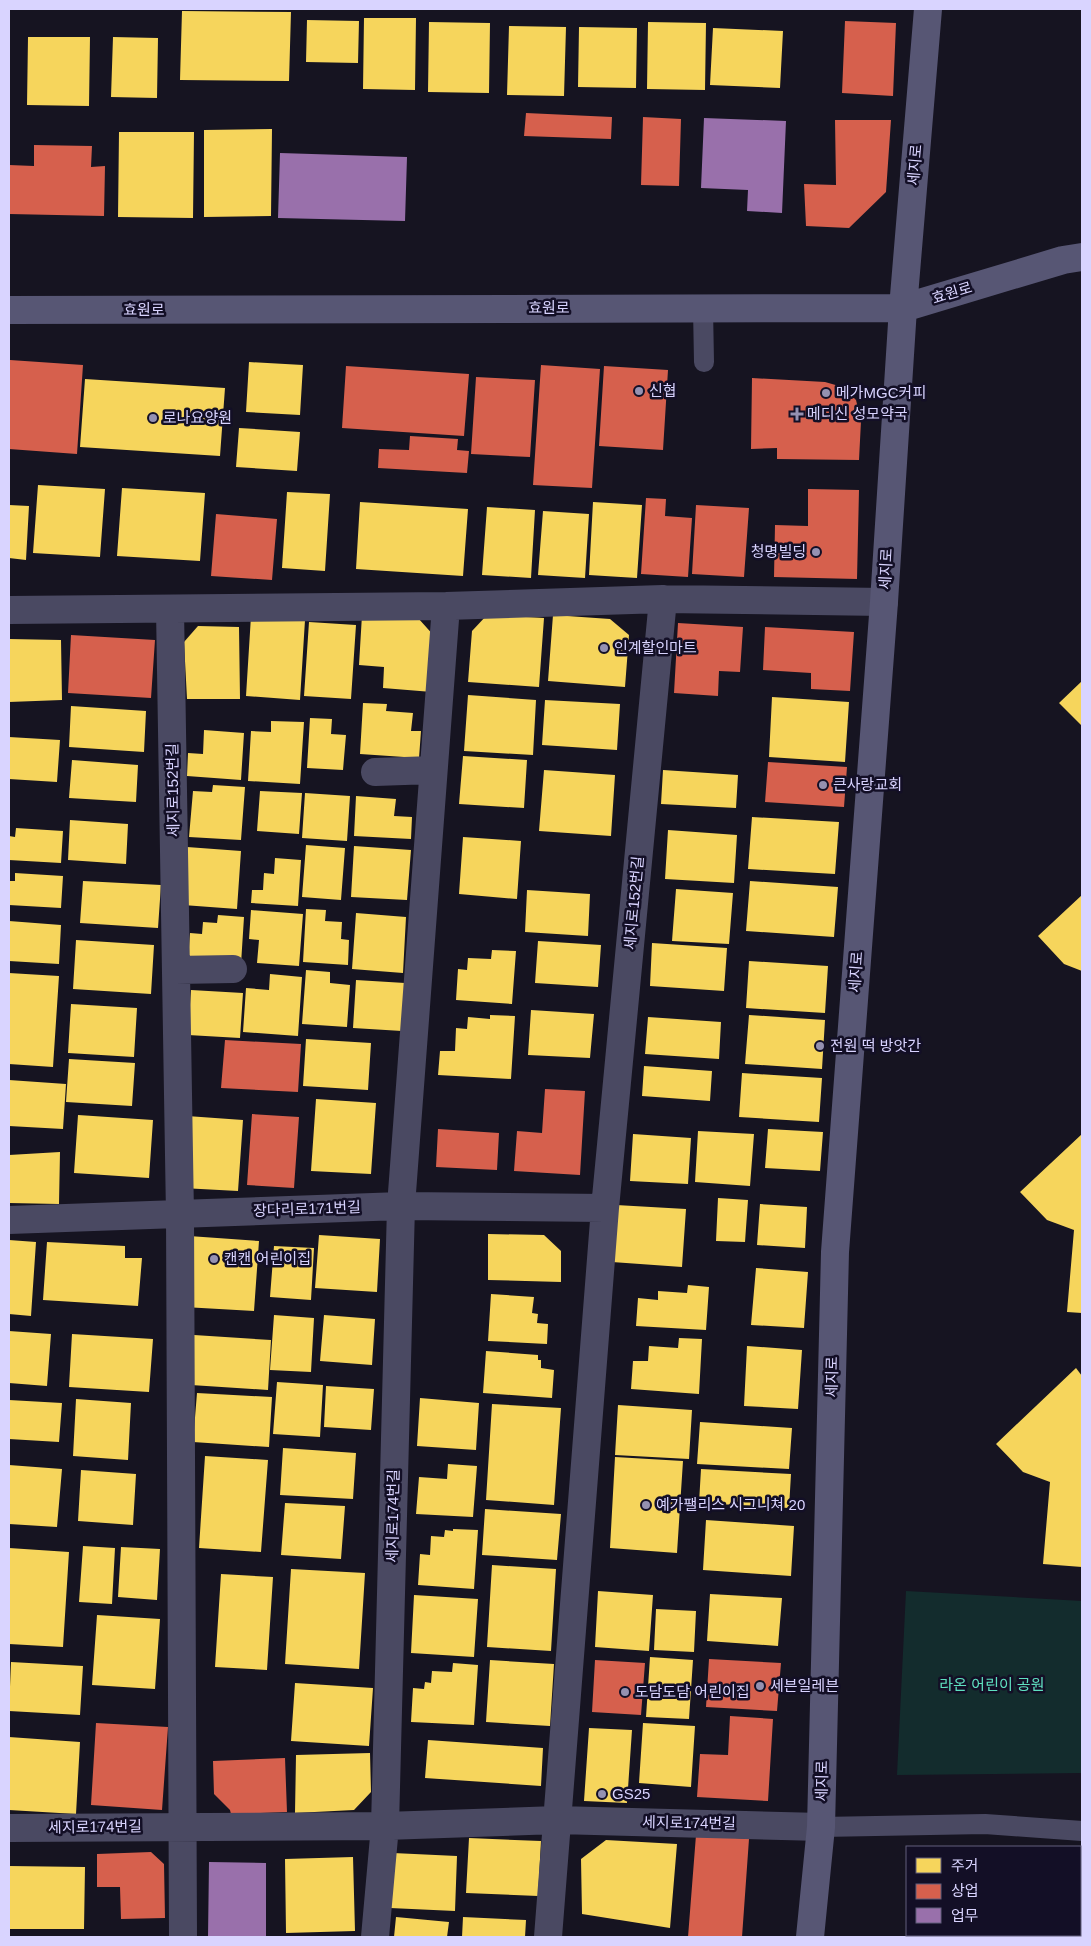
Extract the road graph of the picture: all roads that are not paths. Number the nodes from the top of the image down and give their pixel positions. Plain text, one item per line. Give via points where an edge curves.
1 (928, 9) edge
2 (1082, 257) edge
3 (703, 308) junction
4 (903, 308) junction
5 (9, 310) edge
6 (704, 362) dead end
7 (663, 599) junction
8 (884, 602) junction
9 (446, 606) junction
10 (170, 609) junction
11 (9, 610) edge
12 (433, 770) junction
13 (375, 772) dead end
14 (233, 969) dead end
15 (176, 970) junction
16 (401, 1206) junction
17 (605, 1208) junction
18 (180, 1214) junction
19 (9, 1220) edge
20 (557, 1820) junction
21 (182, 1826) junction
22 (385, 1826) junction
23 (821, 1826) junction
24 (9, 1828) edge
25 (1082, 1831) edge
26 (183, 1937) edge
27 (375, 1937) edge
28 (548, 1937) edge
29 (810, 1937) edge

1 - 4 street, 세지로
2 - 4 street, 효원로
3 - 4 street, 효원로
3 - 5 street, 효원로
3 - 6 lane
4 - 8 street, 세지로
7 - 8 street
7 - 9 street
7 - 17 street, 세지로152번길
8 - 23 street, 세지로 via 835,1252
9 - 10 street
9 - 12 street
10 - 11 street
10 - 15 street, 세지로152번길
12 - 13 street
12 - 16 street
14 - 15 street
15 - 18 street, 세지로152번길
16 - 17 street, 장다리로171번길
16 - 18 street, 장다리로171번길
16 - 22 street, 세지로174번길
17 - 20 street
18 - 19 street, 장다리로171번길
18 - 21 street
20 - 22 street, 세지로174번길
20 - 23 street, 세지로174번길
20 - 28 street
21 - 22 street, 세지로174번길
21 - 24 street, 세지로174번길
21 - 26 street
22 - 27 street, 세지로174번길
23 - 25 lane via 985,1824
23 - 29 street, 세지로

